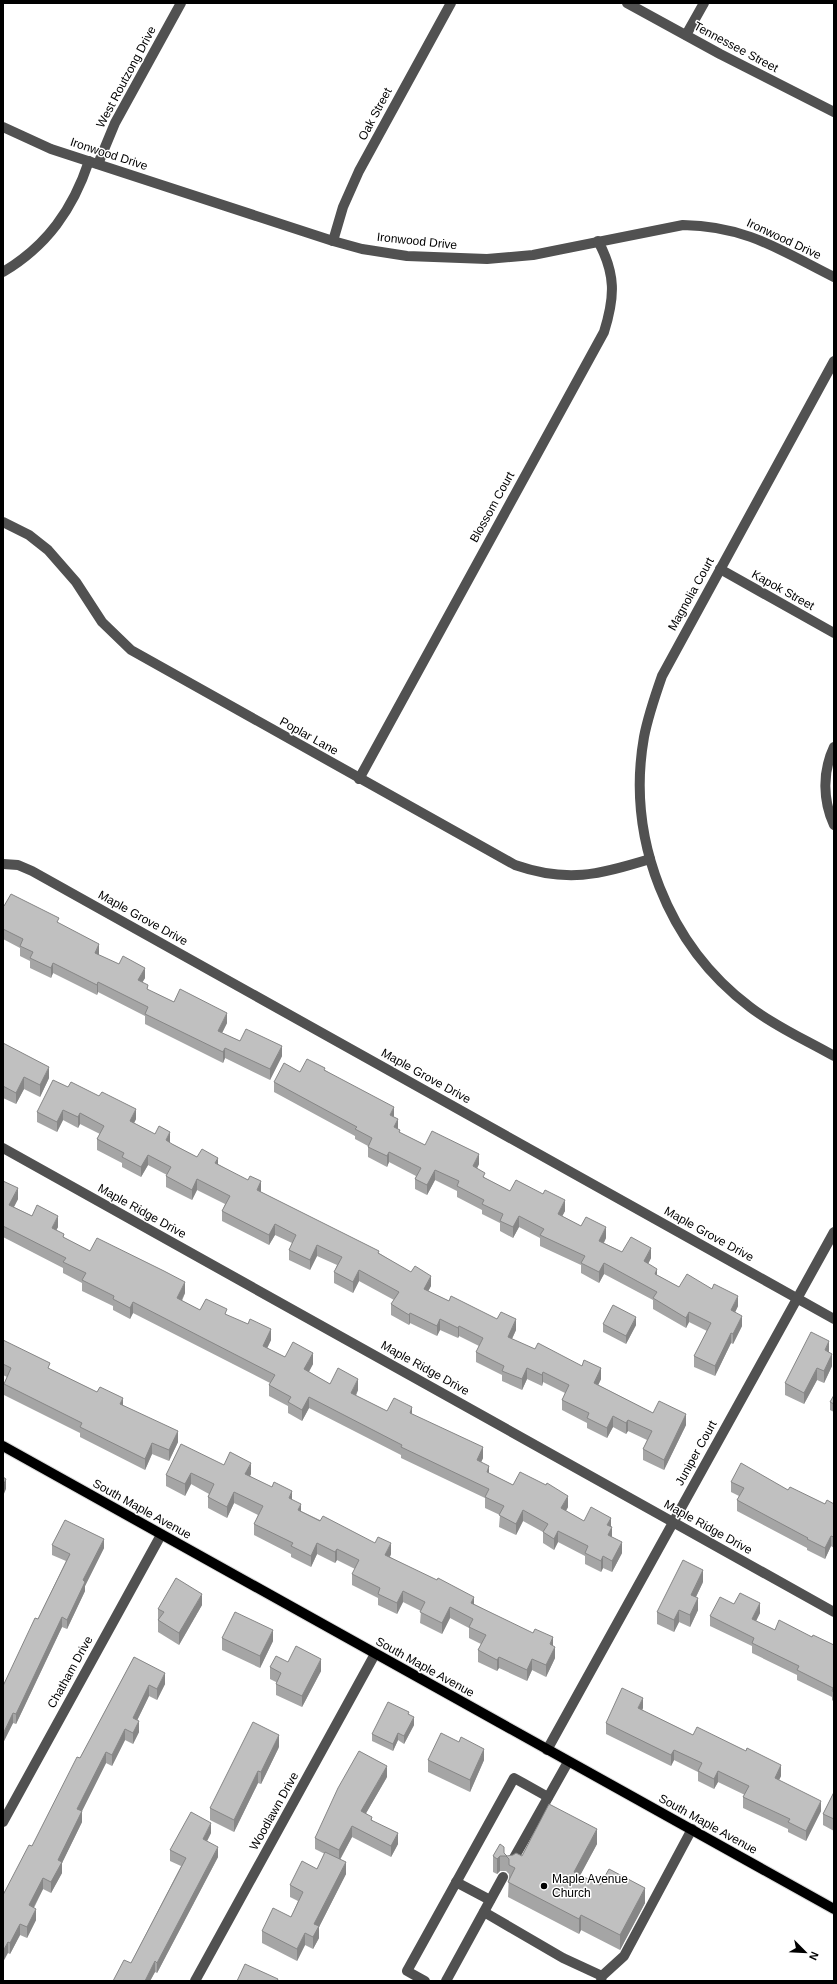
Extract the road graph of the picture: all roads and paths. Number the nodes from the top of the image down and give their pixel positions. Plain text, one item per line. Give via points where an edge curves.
1 (181, 3) edge
2 (451, 3) edge
3 (627, 3) edge
4 (704, 3) edge
5 (686, 35) junction
6 (834, 112) edge
7 (3, 126) edge
8 (93, 162) junction
9 (333, 241) junction
10 (598, 241) junction
11 (3, 272) edge
12 (834, 277) edge
13 (834, 361) edge
14 (3, 522) edge
15 (720, 569) junction
16 (834, 633) edge
17 (834, 748) edge
18 (359, 779) junction
19 (834, 825) edge
20 (650, 860) junction
21 (3, 864) edge
22 (834, 1056) edge
23 (3, 1148) edge
24 (834, 1232) edge
25 (797, 1298) junction
26 (834, 1319) edge
27 (3, 1446) edge
28 (672, 1522) junction
29 (161, 1535) junction
30 (834, 1612) edge
31 (375, 1654) junction
32 (547, 1750) junction
33 (568, 1762) junction
34 (548, 1798) junction
35 (3, 1822) edge
36 (692, 1829) junction
37 (510, 1865) edge
38 (503, 1877) dead end
39 (456, 1882) junction
40 (490, 1900) junction
41 (834, 1909) edge
42 (484, 1912) junction
43 (601, 1979) edge
44 (195, 1981) edge
45 (425, 1981) edge
46 (446, 1981) edge

1 - 8 street, West Routzong Drive
2 - 9 street, Oak Street via 359,171 343,207
3 - 5 street, Tennessee Street
4 - 5 street
5 - 6 street, Tennessee Street
7 - 8 street, Ironwood Drive via 51,149
8 - 9 street, Ironwood Drive
8 - 11 street, West Routzong Drive via 70,206 54,229 35,249
9 - 10 street, Ironwood Drive via 362,249 407,256 487,259 533,255
10 - 12 street, Ironwood Drive via 683,225 725,228 762,240
10 - 18 street, Blossom Court via 608,263 612,286 611,310 604,332
13 - 15 street, Magnolia Court
14 - 18 street, Poplar Lane via 29,535 48,550 76,582 102,622 131,650
15 - 16 street, Kapok Street
15 - 20 street, Magnolia Court via 668,664 652,704 644,737 641,804
17 - 19 street via 826,769 825,783 827,804
18 - 20 street, Poplar Lane via 514,865 532,871 561,876 588,876
20 - 22 street, Magnolia Court via 669,910 687,941 709,969 730,990 767,1019
21 - 25 street, Maple Grove Drive via 18,865 32,871
23 - 28 street, Maple Ridge Drive
24 - 25 street, Juniper Court
25 - 26 street, Maple Grove Drive
25 - 28 street, Juniper Court
27 - 29 main road, South Maple Avenue
28 - 30 street, Maple Ridge Drive
28 - 32 street, Juniper Court
29 - 31 main road, South Maple Avenue
29 - 35 street, Chatham Drive
31 - 32 main road, South Maple Avenue
31 - 44 street, Woodlawn Drive
32 - 33 main road, South Maple Avenue
33 - 34 street
33 - 36 main road, South Maple Avenue
34 - 37 street
34 - 39 street via 514,1778
36 - 41 main road, South Maple Avenue
36 - 43 street via 624,1956
38 - 40 street
39 - 40 street
39 - 45 street via 407,1971
40 - 42 street
42 - 43 street
42 - 46 street

